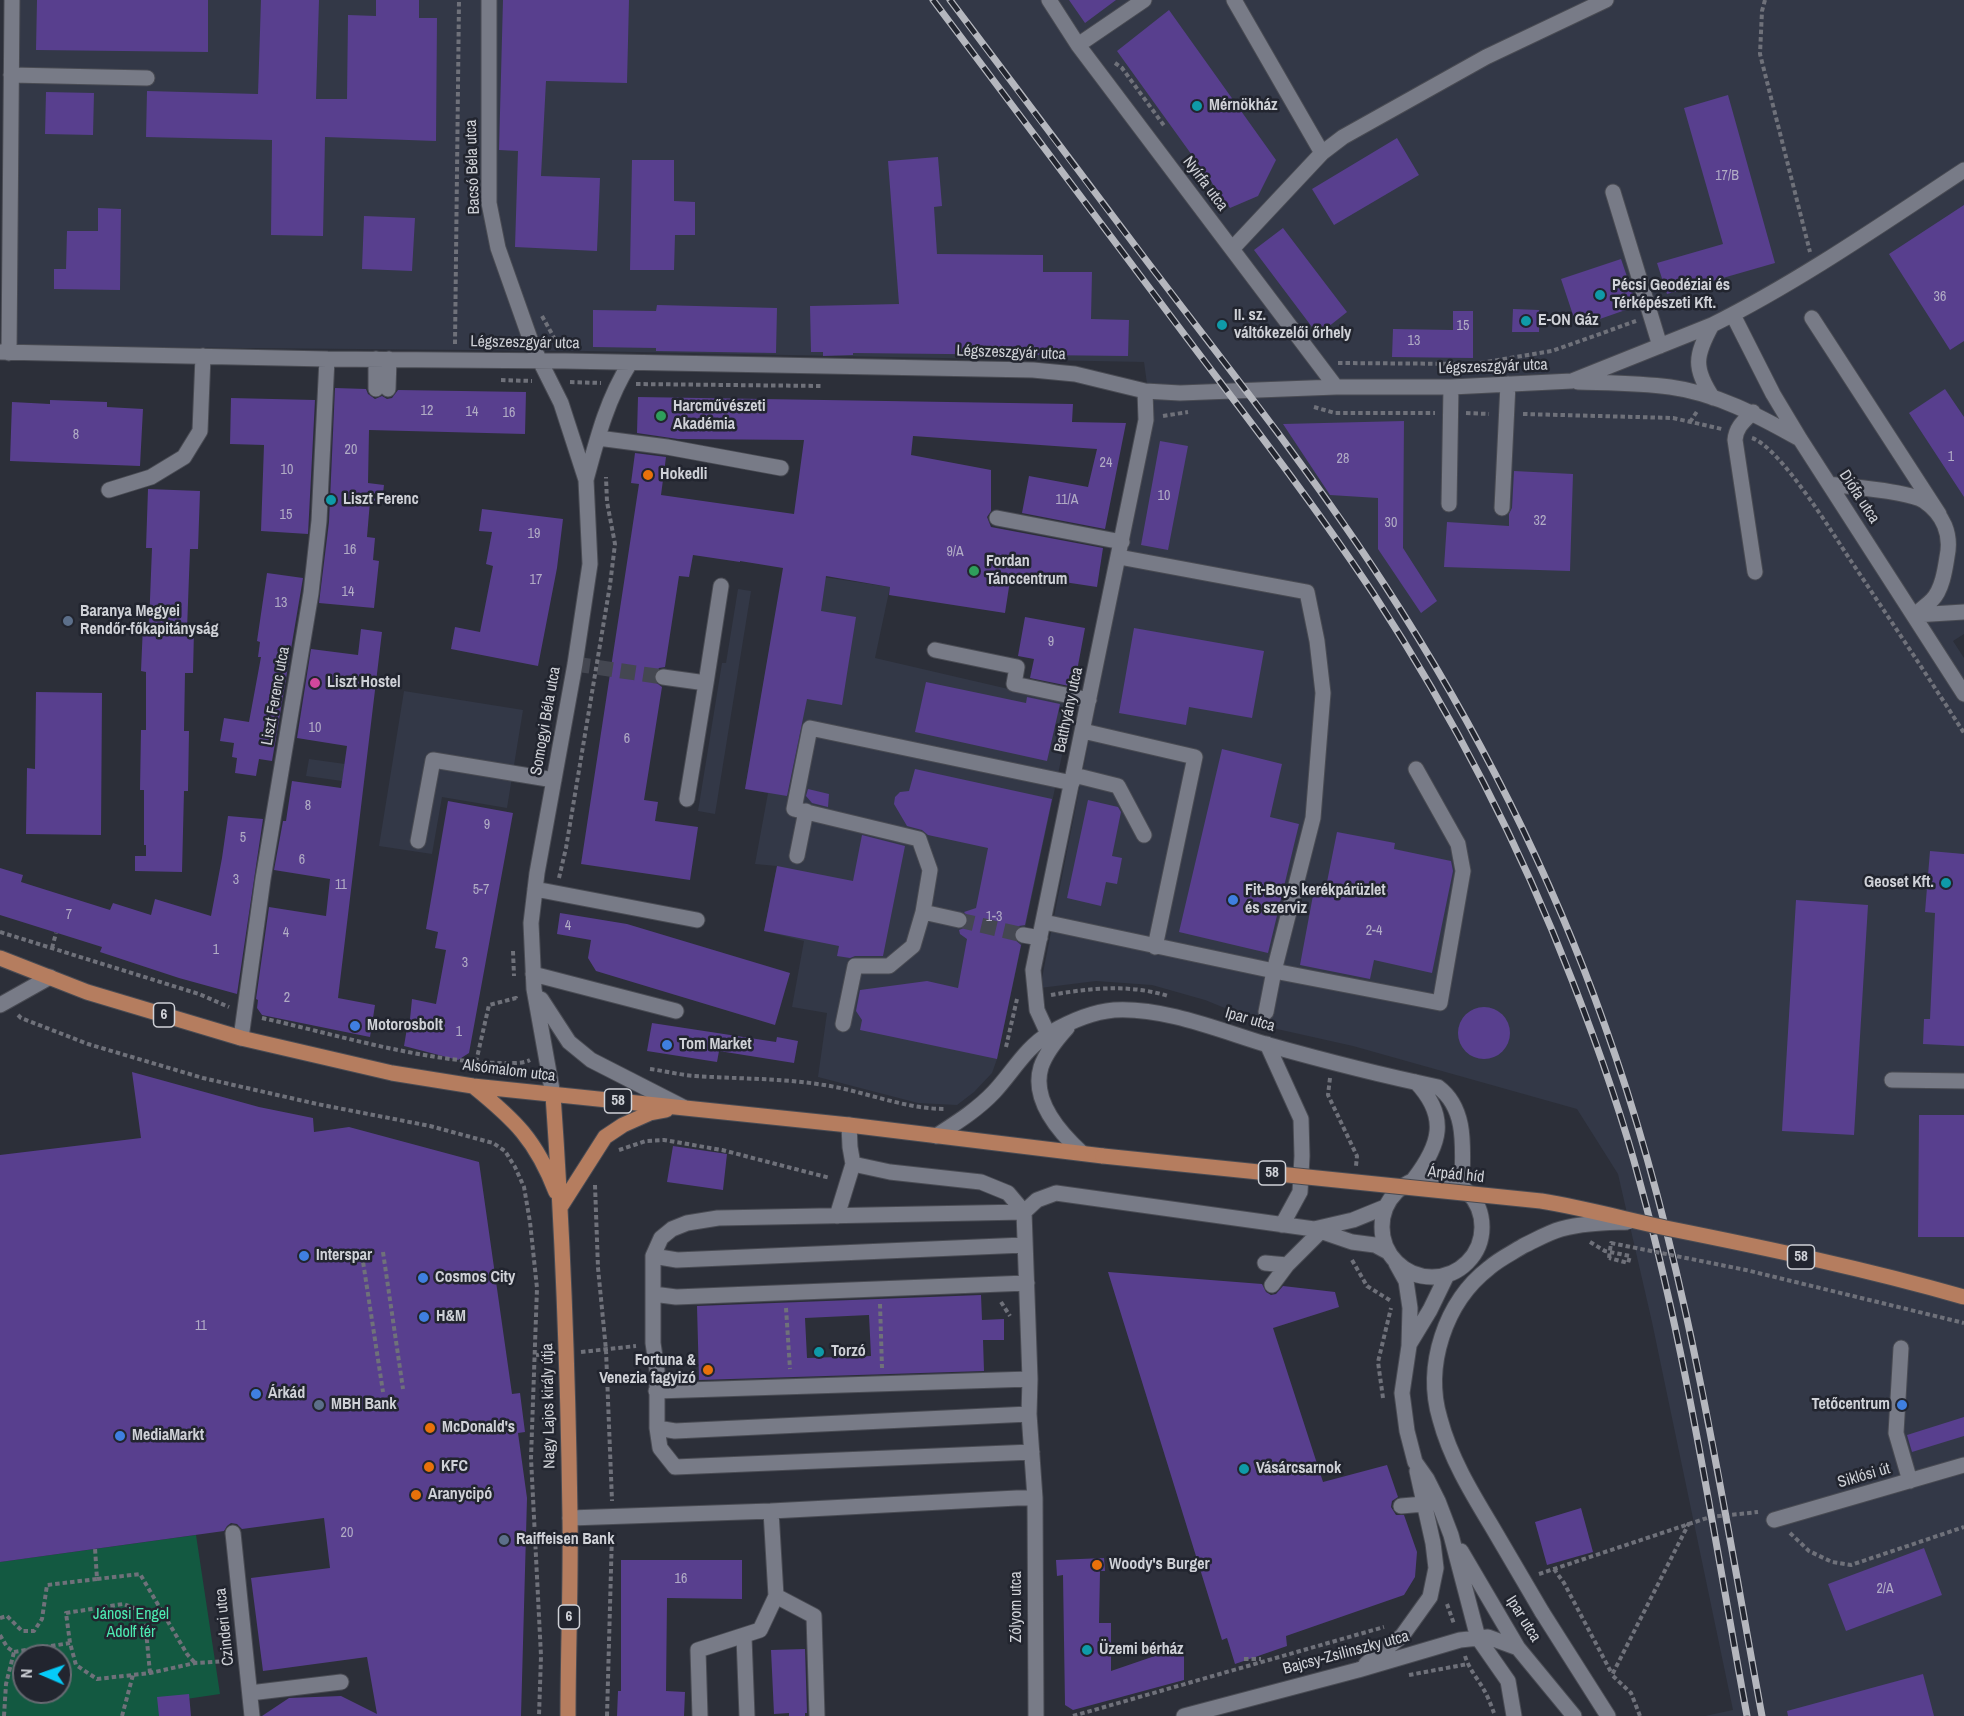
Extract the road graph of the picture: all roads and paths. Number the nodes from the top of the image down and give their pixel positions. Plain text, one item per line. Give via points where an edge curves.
1 (12, 0) edge
2 (459, 0) edge
3 (489, 0) edge
4 (1049, 0) edge
5 (1144, 0) edge
6 (1234, 0) edge
7 (1606, 0) edge
8 (1765, 0) edge
9 (1581, 6) edge
10 (1078, 45) junction
11 (11, 75) junction
12 (147, 78) dead end
13 (5, 148) edge
14 (1322, 153) junction
15 (1964, 170) edge
16 (1613, 192) dead end
17 (1232, 249) junction
18 (1814, 268) junction
19 (1651, 315) junction
20 (1733, 315) junction
21 (1812, 318) dead end
22 (1712, 325) junction
23 (454, 346) dead end
24 (1660, 346) junction
25 (5, 352) edge
26 (203, 356) junction
27 (327, 359) junction
28 (383, 359) junction
29 (532, 360) junction
30 (630, 363) junction
31 (1331, 363) dead end
32 (500, 380) dead end
33 (534, 381) junction
34 (551, 381) junction
35 (1572, 381) junction
36 (617, 384) junction
37 (1508, 384) junction
38 (831, 386) dead end
39 (1336, 387) junction
40 (1451, 387) junction
41 (382, 389) dead end
42 (1145, 391) junction
43 (1713, 398) junction
44 (1753, 412) junction
45 (598, 438) junction
46 (1800, 439) junction
47 (1778, 459) dead end
48 (781, 468) dead end
49 (606, 470) dead end
50 (586, 480) junction
51 (1829, 484) junction
52 (109, 490) dead end
53 (1449, 504) dead end
54 (1502, 508) dead end
55 (1939, 514) junction
56 (997, 518) dead end
57 (1120, 549) junction
58 (1755, 572) dead end
59 (721, 586) dead end
60 (1964, 612) edge
61 (1914, 615) junction
62 (935, 650) dead end
63 (663, 677) tunnel mouth
64 (706, 683) junction
65 (1964, 694) edge
66 (1089, 700) junction
67 (1083, 731) junction
68 (1964, 733) edge
69 (1416, 769) dead end
70 (1073, 779) junction
71 (554, 780) junction
72 (687, 799) dead end
73 (806, 812) junction
74 (1144, 835) dead end
75 (418, 841) dead end
76 (797, 856) dead end
77 (535, 889) junction
78 (555, 893) junction
79 (923, 912) junction
80 (697, 920) dead end
81 (959, 920) tunnel mouth
82 (1044, 922) junction
83 (56, 933) dead end
84 (1023, 935) tunnel mouth
85 (1040, 938) junction
86 (514, 941) dead end
87 (1155, 946) junction
88 (52, 948) dead end
89 (0, 957) edge
90 (1274, 971) junction
91 (50, 977) junction
92 (514, 979) dead end
93 (534, 981) junction
94 (515, 989) dead end
95 (516, 999) junction
96 (2, 1004) edge
97 (518, 1009) dead end
98 (676, 1011) dead end
99 (1266, 1011) dead end
100 (1073, 1021) junction
101 (843, 1024) dead end
102 (1048, 1034) junction
103 (242, 1038) junction
104 (1267, 1044) junction
105 (476, 1062) dead end
106 (1892, 1080) dead end
107 (1964, 1081) edge
108 (1416, 1082) junction
109 (473, 1086) junction
110 (553, 1095) junction
111 (683, 1107) junction
112 (849, 1125) junction
113 (936, 1136) junction
114 (1082, 1153) junction
115 (853, 1164) junction
116 (1414, 1179) junction
117 (1462, 1187) junction
118 (561, 1206) junction
119 (1385, 1207) junction
120 (1024, 1212) junction
121 (837, 1216) junction
122 (1638, 1222) junction
123 (1282, 1225) junction
124 (1317, 1230) junction
125 (1581, 1238) dead end
126 (1024, 1245) junction
127 (383, 1252) dead end
128 (362, 1255) dead end
129 (653, 1256) junction
130 (1392, 1257) junction
131 (1264, 1263) dead end
132 (1287, 1265) junction
133 (1447, 1275) junction
134 (1027, 1283) junction
135 (1272, 1285) dead end
136 (653, 1294) junction
137 (1964, 1297) edge
138 (880, 1302) dead end
139 (786, 1304) dead end
140 (1964, 1323) edge
141 (653, 1343) junction
142 (1409, 1346) junction
143 (1901, 1348) dead end
144 (566, 1353) junction
145 (536, 1355) junction
146 (882, 1369) dead end
147 (791, 1373) dead end
148 (1030, 1379) junction
149 (403, 1389) dead end
150 (656, 1391) junction
151 (383, 1392) dead end
152 (1029, 1414) junction
153 (532, 1418) junction
154 (524, 1419) dead end
155 (657, 1428) junction
156 (1032, 1452) junction
157 (1415, 1462) junction
158 (1964, 1465) edge
159 (1910, 1481) junction
160 (1035, 1498) junction
161 (1424, 1504) junction
162 (1401, 1506) dead end
163 (771, 1511) junction
164 (1770, 1516) junction
165 (570, 1518) junction
166 (1689, 1523) junction
167 (1964, 1527) edge
168 (233, 1533) dead end
169 (1451, 1535) junction
170 (95, 1548) dead end
171 (1554, 1569) junction
172 (1534, 1576) dead end
173 (97, 1579) junction
174 (776, 1596) junction
175 (1468, 1598) junction
176 (1447, 1604) dead end
177 (0, 1618) edge
178 (1386, 1626) dead end
179 (0, 1635) edge
180 (744, 1637) junction
181 (1478, 1638) junction
182 (70, 1643) junction
183 (64, 1644) edge
184 (1518, 1648) junction
185 (12, 1651) edge
186 (1270, 1652) dead end
187 (1258, 1656) dead end
188 (1244, 1659) dead end
189 (1267, 1659) junction
190 (12, 1660) edge
191 (246, 1660) junction
192 (195, 1663) junction
193 (1468, 1664) dead end
194 (1358, 1670) junction
195 (150, 1673) junction
196 (133, 1675) junction
197 (1612, 1675) junction
198 (341, 1682) dead end
199 (250, 1693) junction
200 (4, 1716) edge
201 (122, 1716) edge
202 (252, 1716) edge
203 (538, 1716) edge
204 (568, 1716) edge
205 (700, 1716) edge
206 (747, 1716) edge
207 (817, 1716) edge
208 (1036, 1716) edge
209 (1073, 1716) edge
210 (1184, 1716) edge
211 (1496, 1716) edge
212 (1515, 1716) edge
213 (1574, 1716) edge
214 (1608, 1716) edge
215 (1640, 1716) edge

1 - 11 street
2 - 23 path
3 - 29 street, Bacsó Béla utca via 489,203 498,248 533,347
4 - 10 street, Nyírfa utca
5 - 10 street
6 - 14 street
7 - 9 street
8 - 18 path via 1760,54
9 - 14 street via 1343,137
10 - 17 street, Nyírfa utca
11 - 12 street
11 - 13 street
13 - 25 street
14 - 17 street
15 - 18 street, Légszeszgyár utca
16 - 19 street
17 - 39 street, Nyírfa utca
18 - 20 street, Légszeszgyár utca
19 - 24 street
19 - 31 path via 1552,351 1474,364
20 - 22 street, Légszeszgyár utca
20 - 46 street, Diófa utca
21 - 55 street
22 - 24 street, Légszeszgyár utca
22 - 43 street via 1698,360 1700,379
24 - 35 street, Légszeszgyár utca
25 - 26 street, Légszeszgyár utca
26 - 27 street, Légszeszgyár utca
26 - 52 street via 200,431 184,457 151,477
27 - 28 street, Légszeszgyár utca
27 - 103 street, Liszt Ferenc utca via 319,521 311,593 263,879
28 - 29 street, Légszeszgyár utca
28 - 41 street
29 - 30 street, Légszeszgyár utca
29 - 33 path
29 - 34 street, Somogyi Béla utca
30 - 36 street
30 - 42 street, Légszeszgyár utca via 1033,370 1075,374
32 - 33 path
33 - 34 path
34 - 36 path
34 - 50 street, Somogyi Béla utca
35 - 37 street, Légszeszgyár utca
35 - 43 street via 1672,387
36 - 38 path
36 - 45 street
37 - 40 street, Légszeszgyár utca
37 - 54 street
39 - 40 street, Légszeszgyár utca
39 - 42 street, Légszeszgyár utca
40 - 53 street
42 - 57 street, Batthyány utca via 1146,420
43 - 44 street
44 - 46 street
44 - 58 street via 1742,422 1735,440
45 - 48 street
45 - 50 street
46 - 51 street, Diófa utca
47 - 68 path via 1807,496
49 - 78 path via 614,554 566,848
50 - 71 street, Somogyi Béla utca via 590,564
51 - 55 street via 1908,495 1923,500
51 - 61 street, Diófa utca
55 - 61 street via 1948,530 1944,574 1934,599
56 - 57 street
57 - 66 street, Batthyány utca
57 - 90 street via 1307,592 1317,641 1322,719 1313,818
59 - 64 street
60 - 61 street
61 - 65 street, Diófa utca
62 - 66 street via 1017,667 1014,684
63 - 64 street
64 - 72 street
66 - 67 street, Batthyány utca
67 - 70 street, Batthyány utca
67 - 87 street via 1195,757
69 - 90 street via 1458,844 1463,871 1440,1003
70 - 73 street via 810,728 794,809
70 - 74 street via 1119,786
70 - 82 street, Batthyány utca
71 - 75 street via 433,760
71 - 77 street, Somogyi Béla utca
73 - 76 street
73 - 79 street via 919,839 930,870
77 - 78 street
77 - 93 street, Somogyi Béla utca via 531,923
78 - 80 street
79 - 81 street
79 - 101 street via 913,946 889,966 855,966
82 - 85 street, Batthyány utca
82 - 87 street
83 - 88 path
84 - 85 street
85 - 102 street, Batthyány utca via 1033,970 1035,997
86 - 92 path
87 - 90 street
89 - 91 main road, 6
90 - 99 street
91 - 96 street
91 - 103 main road, Alsómalom utca / 6 via 87,992
93 - 98 street
93 - 110 street, Somogyi Béla utca
93 - 111 street via 554,1022 580,1052
94 - 95 path
95 - 97 path
95 - 105 path via 489,1005
96 - 145 path via 21,1018 88,1044 203,1078 494,1143 505,1151 524,1187 537,1288
100 - 102 street, Ipar utca
100 - 104 street, Ipar utca via 1113,1010 1139,1010
100 - 114 street via 1047,1054 1039,1079 1043,1101 1055,1125
102 - 113 street, Ipar utca via 970,1113
103 - 109 main road, Alsómalom utca / 6 via 392,1073
104 - 108 street, Ipar utca
104 - 123 street via 1301,1119 1300,1192
106 - 107 street
108 - 116 street via 1429,1095 1436,1110 1438,1138
108 - 117 street, Ipar utca via 1438,1087 1455,1106 1462,1130
109 - 110 main road, Alsómalom utca / 6
109 - 118 main road, 6 via 507,1113 527,1136 545,1164
110 - 111 main road, Alsómalom utca / 58
110 - 118 main road, Nagy Lajos király útja / 6
111 - 112 main road, Alsómalom utca / 58
111 - 118 main road via 650,1113 605,1137
112 - 113 main road, Alsómalom utca / 58
112 - 115 street
113 - 114 main road, Árpád híd / 58
114 - 122 main road, Árpád híd / 58, bridge via 1541,1202
115 - 120 street via 981,1182 1008,1193
115 - 121 street
116 - 117 street via 1439,1177
116 - 119 street via 1400,1188
117 - 133 street, Ipar utca via 1474,1199 1481,1215 1480,1240 1466,1264
118 - 144 main road, Nagy Lajos király útja / 6
119 - 124 street
119 - 130 street, Ipar utca via 1381,1230
120 - 121 street
120 - 123 street via 1037,1200 1056,1193
120 - 126 street, Zólyom utca
121 - 129 street via 718,1218 687,1223 661,1238
122 - 137 main road, Árpád híd / 58, bridge via 1900,1279
122 - 214 street, bridge via 1592,1223 1560,1229 1488,1268 1450,1315 1436,1362 1436,1406 1456,1463
123 - 124 street
124 - 130 street via 1375,1245
124 - 132 street
125 - 140 path, bridge via 1605,1251 1630,1256 1628,1263 1609,1258 1611,1243 1746,1270
126 - 129 street via 677,1260
126 - 134 street, Zólyom utca
127 - 149 path
128 - 151 path
129 - 136 street
130 - 133 street via 1420,1276
130 - 142 street, Ipar utca via 1409,1294
131 - 132 street
132 - 135 street
133 - 142 street, Ipar utca
134 - 136 street via 676,1298
134 - 148 street, Zólyom utca
136 - 141 street
138 - 146 path
139 - 147 path
141 - 144 path
141 - 150 street
142 - 157 street, Ipar utca via 1402,1393
143 - 159 street via 1896,1432
144 - 145 path
144 - 165 main road, Nagy Lajos király útja / 6
145 - 153 path
148 - 150 street
148 - 152 street, Zólyom utca
150 - 155 street
152 - 155 street via 675,1431
152 - 156 street, Zólyom utca
153 - 154 path
153 - 203 path via 541,1656
155 - 156 street via 660,1448 675,1467
156 - 160 street, Zólyom utca
157 - 161 street
157 - 169 street, Ipar utca via 1438,1501
158 - 159 street, Siklósi út
159 - 164 street, Siklósi út
160 - 163 street
160 - 208 street, Zólyom utca
161 - 162 street
161 - 194 street via 1436,1568 1430,1597 1402,1636
163 - 165 street
163 - 174 street
164 - 166 path via 1725,1514
164 - 167 path via 1809,1551 1832,1562 1851,1565
165 - 204 main road, Nagy Lajos király útja / 6
166 - 171 path
166 - 197 path
168 - 191 street, Czinderi utca
169 - 175 street, Ipar utca
169 - 184 street, Ipar utca
170 - 173 path
171 - 172 path
171 - 197 path
173 - 177 path via 47,1585 42,1619 34,1631 21,1631 7,1616
173 - 192 path via 140,1574
174 - 180 street via 760,1630
174 - 207 street via 813,1616
175 - 176 path
175 - 181 street, Ipar utca
178 - 189 path
179 - 185 path
180 - 205 street via 698,1650
180 - 206 street
181 - 184 street, Bajcsy-Zsilinszky utca via 1488,1637
181 - 194 street, Bajcsy-Zsilinszky utca
181 - 212 street, Ipar utca via 1508,1682
182 - 183 path
182 - 195 path via 66,1613 123,1604 137,1609 146,1620
182 - 196 path via 76,1665 97,1679
184 - 213 street, Ipar utca
186 - 189 path
187 - 189 path
188 - 189 path
189 - 209 path
190 - 200 path
191 - 192 path
191 - 199 street, Czinderi utca
192 - 195 path
193 - 211 path
194 - 210 street, Bajcsy-Zsilinszky utca
195 - 196 path
196 - 201 path
197 - 215 path via 1631,1693
198 - 199 street
199 - 202 street, Czinderi utca

